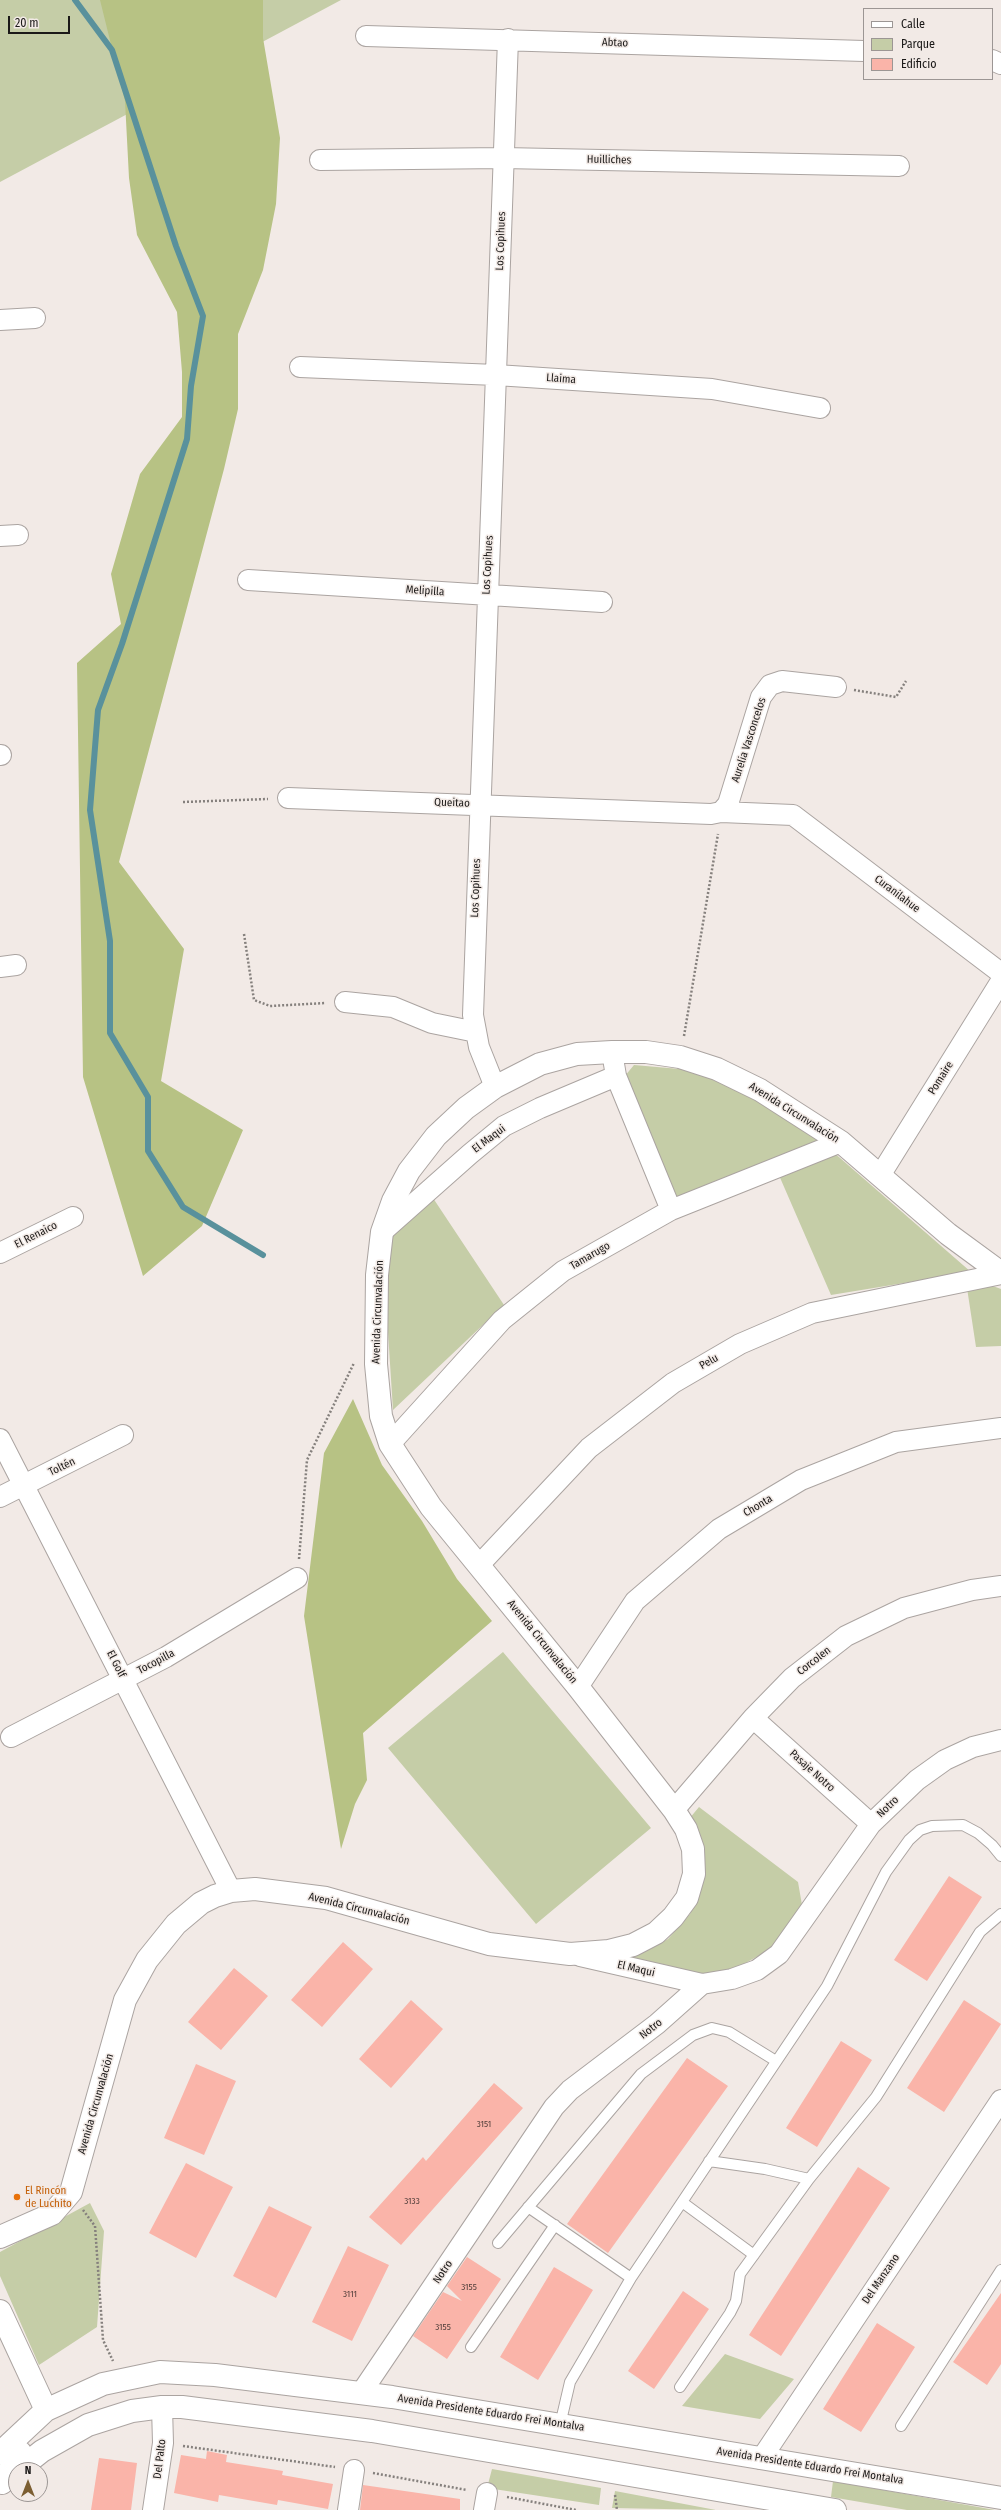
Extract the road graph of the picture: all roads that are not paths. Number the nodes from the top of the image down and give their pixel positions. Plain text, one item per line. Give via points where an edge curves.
1 (366, 36) dead end
2 (508, 39) junction
3 (863, 51) edge
4 (503, 158) junction
5 (320, 160) dead end
6 (899, 166) dead end
7 (35, 318) dead end
8 (0, 320) edge
9 (300, 367) dead end
10 (496, 375) junction
11 (820, 408) dead end
12 (248, 580) dead end
13 (486, 595) junction
14 (602, 602) dead end
15 (836, 687) road end
16 (288, 798) road end
17 (479, 804) junction
18 (721, 812) junction
19 (793, 815) joint
20 (1001, 973) edge
21 (1001, 981) edge
22 (346, 1002) road end
23 (476, 1032) junction
24 (612, 1052) junction
25 (616, 1076) junction
26 (495, 1087) junction
27 (841, 1142) junction
28 (880, 1174) junction
29 (671, 1210) junction
30 (73, 1217) dead end
31 (382, 1232) junction
32 (0, 1253) edge
33 (1001, 1273) edge
34 (1001, 1428) edge
35 (123, 1435) dead end
36 (0, 1439) edge
37 (390, 1444) junction
38 (24, 1486) junction
39 (0, 1497) edge
40 (480, 1564) junction
41 (297, 1578) road end
42 (1001, 1586) edge
43 (124, 1679) junction
44 (578, 1686) junction
45 (753, 1718) junction
46 (10, 1737) dead end
47 (1001, 1740) edge
48 (674, 1810) junction
49 (871, 1824) junction
50 (1001, 1856) edge
51 (231, 1891) junction
52 (1001, 1914) edge
53 (570, 1954) junction
54 (702, 1984) junction
55 (776, 2062) junction
56 (1001, 2100) edge
57 (709, 2161) junction
58 (809, 2179) junction
59 (682, 2202) junction
60 (528, 2207) junction
61 (555, 2225) junction
62 (0, 2237) edge
63 (498, 2243) dead end
64 (754, 2255) junction
65 (1001, 2270) edge
66 (631, 2278) junction
67 (0, 2311) edge
68 (471, 2347) dead end
69 (680, 2387) dead end
70 (361, 2393) junction
71 (162, 2407) junction
72 (46, 2410) junction
73 (108, 2419) junction
74 (560, 2425) junction
75 (901, 2426) dead end
76 (0, 2453) edge
77 (761, 2459) junction
78 (17, 2462) edge
79 (30, 2462) edge
80 (354, 2470) dead end
81 (1001, 2498) edge
82 (153, 2510) edge
83 (348, 2510) edge
84 (835, 2510) edge

1 - 2 street, Abtao
2 - 3 street, Abtao
2 - 4 street, Los Copihues
4 - 5 street, Huilliches
4 - 6 street, Huilliches
4 - 10 street, Los Copihues
7 - 8 street
9 - 10 street, Llaima
10 - 11 street, Llaima via 712,389
10 - 13 street, Los Copihues
12 - 13 street, Melipilla
13 - 14 street, Melipilla
13 - 17 street, Los Copihues
15 - 18 street, Aurelia Vasconcelos via 782,681 770,685 761,697 728,804
16 - 17 street, Queitao
17 - 18 street, Queitao via 711,814
17 - 23 street, Los Copihues via 473,1015
18 - 19 street, Queitao
19 - 20 street, Curanilahue
21 - 28 street, Pomaire
22 - 23 street via 393,1006 432,1023
23 - 26 street, Los Copihues via 479,1047
24 - 25 street
24 - 26 street, Avenida Circunvalación via 577,1054 540,1064
24 - 27 street, Avenida Circunvalación via 646,1052 680,1057 717,1069 760,1090
25 - 29 street
25 - 31 street, El Maqui via 504,1126
26 - 31 street, Avenida Circunvalación via 466,1108 436,1136 409,1171 393,1200
27 - 28 street, Avenida Circunvalación
27 - 29 street, Tamarugo
28 - 33 street, Avenida Circunvalación via 948,1234
29 - 37 street, Tamarugo via 563,1272 502,1320
30 - 32 street, El Renaico
31 - 37 street, Avenida Circunvalación via 377,1275 376,1364 381,1416
33 - 40 street, Pelu via 812,1313 740,1344 673,1382 589,1448
34 - 44 street, Chonta via 896,1442 801,1480 719,1528 635,1601
35 - 38 street, Toltén
36 - 38 street, El Golf
37 - 40 street, Avenida Circunvalación via 431,1507
38 - 39 street, Toltén
38 - 43 street, El Golf
40 - 44 street, Avenida Circunvalación
41 - 43 street, Tocopilla via 166,1657
42 - 45 street, Corcolen via 972,1590 904,1608 846,1636 792,1678
43 - 46 street, Tocopilla
43 - 51 street, El Golf
44 - 48 street, Avenida Circunvalación
45 - 48 street, Corcolen
45 - 49 street, Pasaje Notro
47 - 49 street, Notro via 973,1747 945,1760 917,1780
48 - 53 street, Avenida Circunvalación via 686,1829 693,1849 694,1874 687,1898 673,1917 656,1933 632,1945 609,1951
49 - 54 street, Notro via 780,1954 757,1970 732,1979
50 - 55 lane via 983,1837 963,1825 932,1826 920,1830 909,1840 886,1872 827,1986
51 - 53 street, Avenida Circunvalación via 254,1889 326,1898 489,1944
51 - 62 street, Avenida Circunvalación via 200,1903 188,1913 147,1960 125,2000 72,2192 52,2214
52 - 58 lane via 980,1932 876,2097
53 - 54 street, El Maqui
54 - 70 street, Notro via 657,2024 570,2090 554,2107
55 - 57 lane
55 - 60 lane via 729,2032 712,2028 693,2035 642,2074
56 - 77 street, Del Manzano
57 - 58 lane via 765,2169
57 - 59 lane
58 - 64 lane
59 - 64 lane
59 - 66 lane
60 - 61 lane
60 - 63 lane
61 - 66 lane
61 - 68 lane
64 - 69 lane via 740,2274 736,2301 730,2313
65 - 75 lane
66 - 74 lane via 570,2382
67 - 72 street
70 - 72 street, Avenida Presidente Eduardo Frei Montalva via 215,2375 160,2372 121,2379 84,2391
70 - 74 street, Avenida Presidente Eduardo Frei Montalva
71 - 73 street via 132,2411
71 - 82 street, Del Palto via 163,2443
71 - 84 street via 257,2415 372,2431
72 - 73 street
72 - 76 street, Avenida Presidente Eduardo Frei Montalva
72 - 78 street
73 - 79 street via 70,2434
74 - 77 street, Avenida Presidente Eduardo Frei Montalva
77 - 81 street, Avenida Presidente Eduardo Frei Montalva
80 - 83 street

